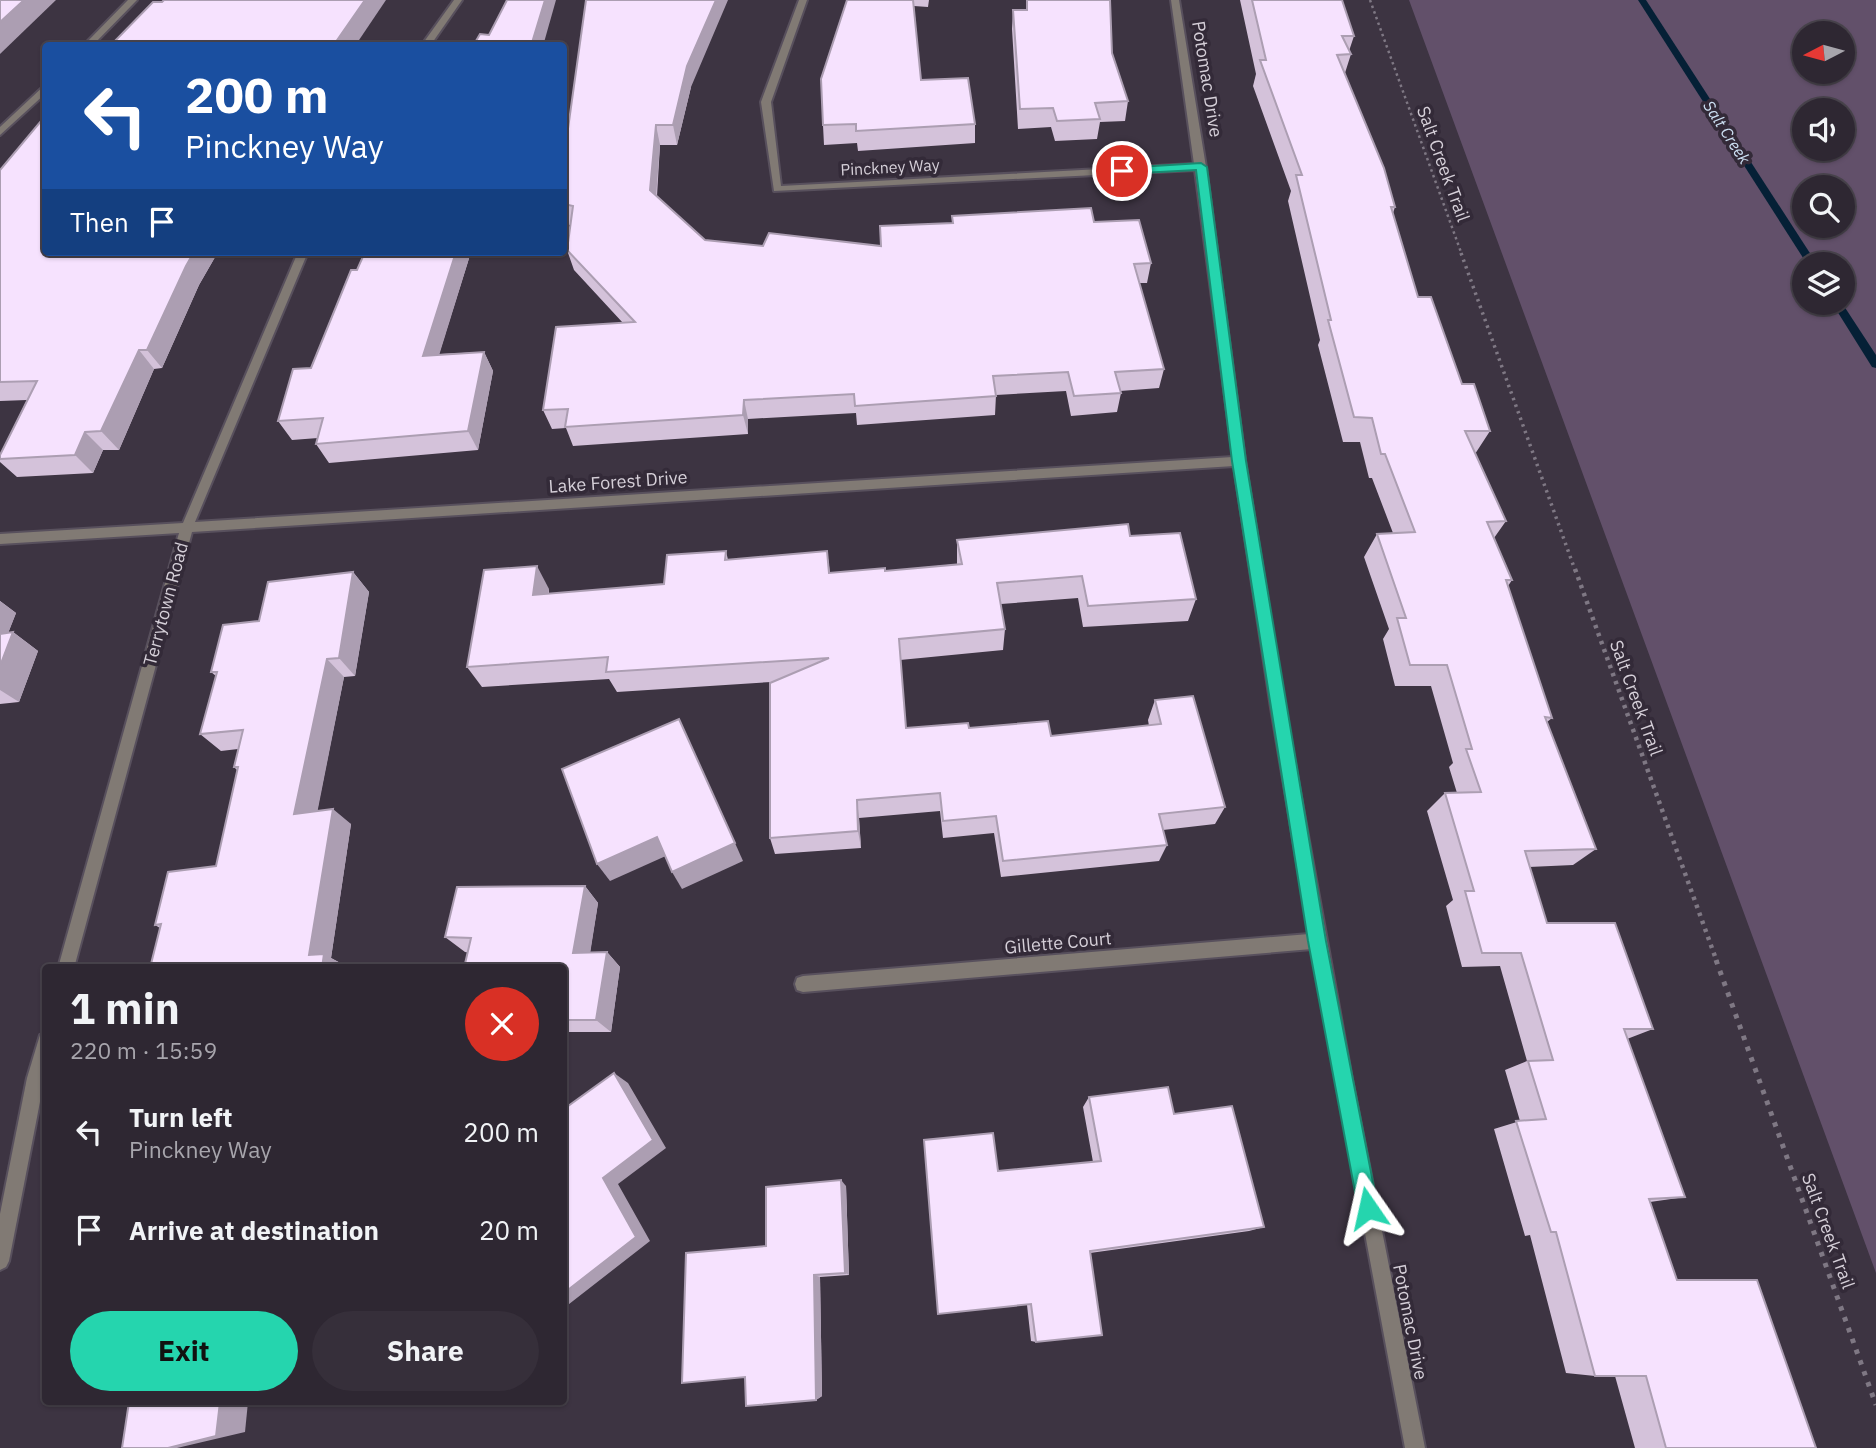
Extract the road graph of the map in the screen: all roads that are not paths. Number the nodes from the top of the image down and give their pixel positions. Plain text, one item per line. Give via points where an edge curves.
1 (133, 0) edge
2 (458, 0) edge
3 (803, 0) edge
4 (1175, 0) edge
5 (91, 42) edge
6 (428, 42) edge
7 (42, 91) edge
8 (0, 132) edge
9 (1201, 167) junction
10 (301, 256) edge
11 (1239, 461) junction
12 (187, 527) junction
13 (0, 539) edge
14 (1317, 941) junction
15 (67, 964) edge
16 (803, 984) dead end
17 (42, 1060) edge
18 (0, 1261) edge
19 (1415, 1448) edge

1 - 5 street
2 - 6 street
3 - 9 street, Pinckney Way via 766,102 777,189
4 - 9 street, Potomac Drive
7 - 8 street
9 - 11 street, Potomac Drive
10 - 12 street, Terrytown Road
11 - 12 street, Lake Forest Drive
11 - 14 street, Potomac Drive
12 - 13 street, Lake Forest Drive
12 - 15 street, Terrytown Road
14 - 16 street, Gillette Court
14 - 19 street, Potomac Drive
17 - 18 street

